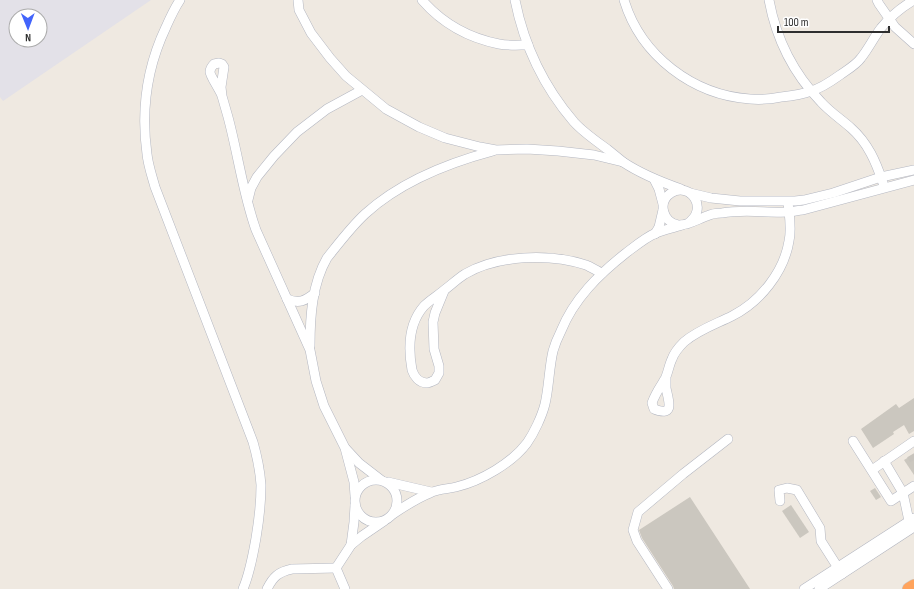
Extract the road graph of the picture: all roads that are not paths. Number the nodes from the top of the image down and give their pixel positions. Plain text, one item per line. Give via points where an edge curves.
1 (180, 0) edge
2 (422, 0) edge
3 (515, 0) edge
4 (624, 0) edge
5 (769, 0) edge
6 (877, 0) edge
7 (914, 0) edge
8 (296, 2) edge
9 (889, 19) junction
10 (914, 44) edge
11 (528, 45) junction
12 (362, 90) junction
13 (811, 91) junction
14 (222, 96) dead end
15 (599, 143) junction
16 (470, 144) junction
17 (496, 150) junction
18 (594, 155) junction
19 (470, 158) junction
20 (623, 162) junction
21 (914, 170) edge
22 (241, 174) junction
23 (257, 177) junction
24 (882, 177) junction
25 (654, 179) junction
26 (914, 180) edge
27 (885, 187) junction
28 (687, 192) junction
29 (248, 202) junction
30 (788, 202) junction
31 (663, 207) junction
32 (788, 212) junction
33 (684, 224) junction
34 (655, 234) junction
35 (602, 273) junction
36 (444, 290) junction
37 (315, 293) junction
38 (287, 299) junction
39 (310, 350) junction
40 (666, 378) dead end
41 (728, 439) dead end
42 (853, 441) dead end
43 (914, 441) edge
44 (905, 447) junction
45 (345, 448) junction
46 (911, 456) dead end
47 (884, 461) junction
48 (872, 470) junction
49 (384, 481) junction
50 (914, 486) edge
51 (431, 492) junction
52 (904, 493) junction
53 (355, 499) junction
54 (780, 501) dead end
55 (393, 514) junction
56 (385, 520) junction
57 (913, 525) edge
58 (351, 545) junction
59 (336, 568) junction
60 (840, 571) junction
61 (914, 586) edge
62 (243, 589) edge
63 (267, 589) edge
64 (345, 589) edge
65 (668, 589) edge
66 (804, 589) edge
67 (819, 589) edge
68 (909, 589) edge

1 - 62 street via 161,37 152,62 145,106 146,150 155,187 254,442 261,484 260,509 254,548
2 - 11 street via 432,11 462,32 501,44
3 - 11 street
4 - 13 street via 635,26 653,52 677,74 701,87 750,99 791,96
5 - 13 street via 785,51
6 - 9 street
7 - 9 street
8 - 12 street via 311,33 346,76
9 - 10 street
9 - 13 street via 860,59 839,77
11 - 15 street via 535,64 559,102 575,122
12 - 16 street via 386,109 419,127 445,138
12 - 23 street via 327,109 297,132
13 - 24 street via 860,136
14 - 22 street
15 - 18 street
15 - 20 street
16 - 17 street
16 - 19 street
17 - 18 street via 527,149
17 - 19 street
18 - 20 street
19 - 37 street via 416,179 384,198 364,215 327,258 322,266
20 - 25 street
21 - 24 street
22 - 23 street
22 - 29 street
23 - 29 street
24 - 27 street
24 - 30 street via 832,193
25 - 28 street
25 - 31 street
26 - 27 street
27 - 32 street
28 - 30 street via 740,201
28 - 31 street via 678,190 668,195
28 - 33 street via 694,197 698,207 692,221
29 - 38 street via 256,230
30 - 32 street
31 - 33 street via 664,215 671,223
31 - 34 street
32 - 33 street via 724,212
32 - 40 street via 789,241 778,272 770,284 750,305 686,340 671,359
33 - 34 street
34 - 35 street via 632,248
35 - 36 street via 560,259 514,259 477,268
35 - 51 street via 579,298 564,323 553,351 544,406 527,443 509,461 479,479
36 - 36 street via 423,307 410,339 413,372 417,380 427,383 435,380 439,373 434,349 433,322
37 - 38 street via 302,302
37 - 39 street
38 - 39 street
39 - 45 street via 324,406
41 - 65 street via 638,512 633,530 636,541
42 - 48 street
43 - 44 street
44 - 46 street
44 - 47 street
45 - 49 street via 358,463
45 - 53 street via 354,482
47 - 48 street
47 - 52 street
48 - 52 street via 891,501
49 - 51 street
49 - 53 street via 374,479 362,484
49 - 55 street via 396,492 398,503
50 - 52 street
51 - 55 street
52 - 57 street
53 - 56 street via 356,509 365,519 371,522
53 - 58 street
54 - 60 street via 779,490 797,490 820,528 821,541
55 - 56 street
56 - 58 street
57 - 60 street
58 - 59 street
59 - 63 street via 286,570 273,578
59 - 64 street
60 - 66 street
60 - 67 street
61 - 68 highway

